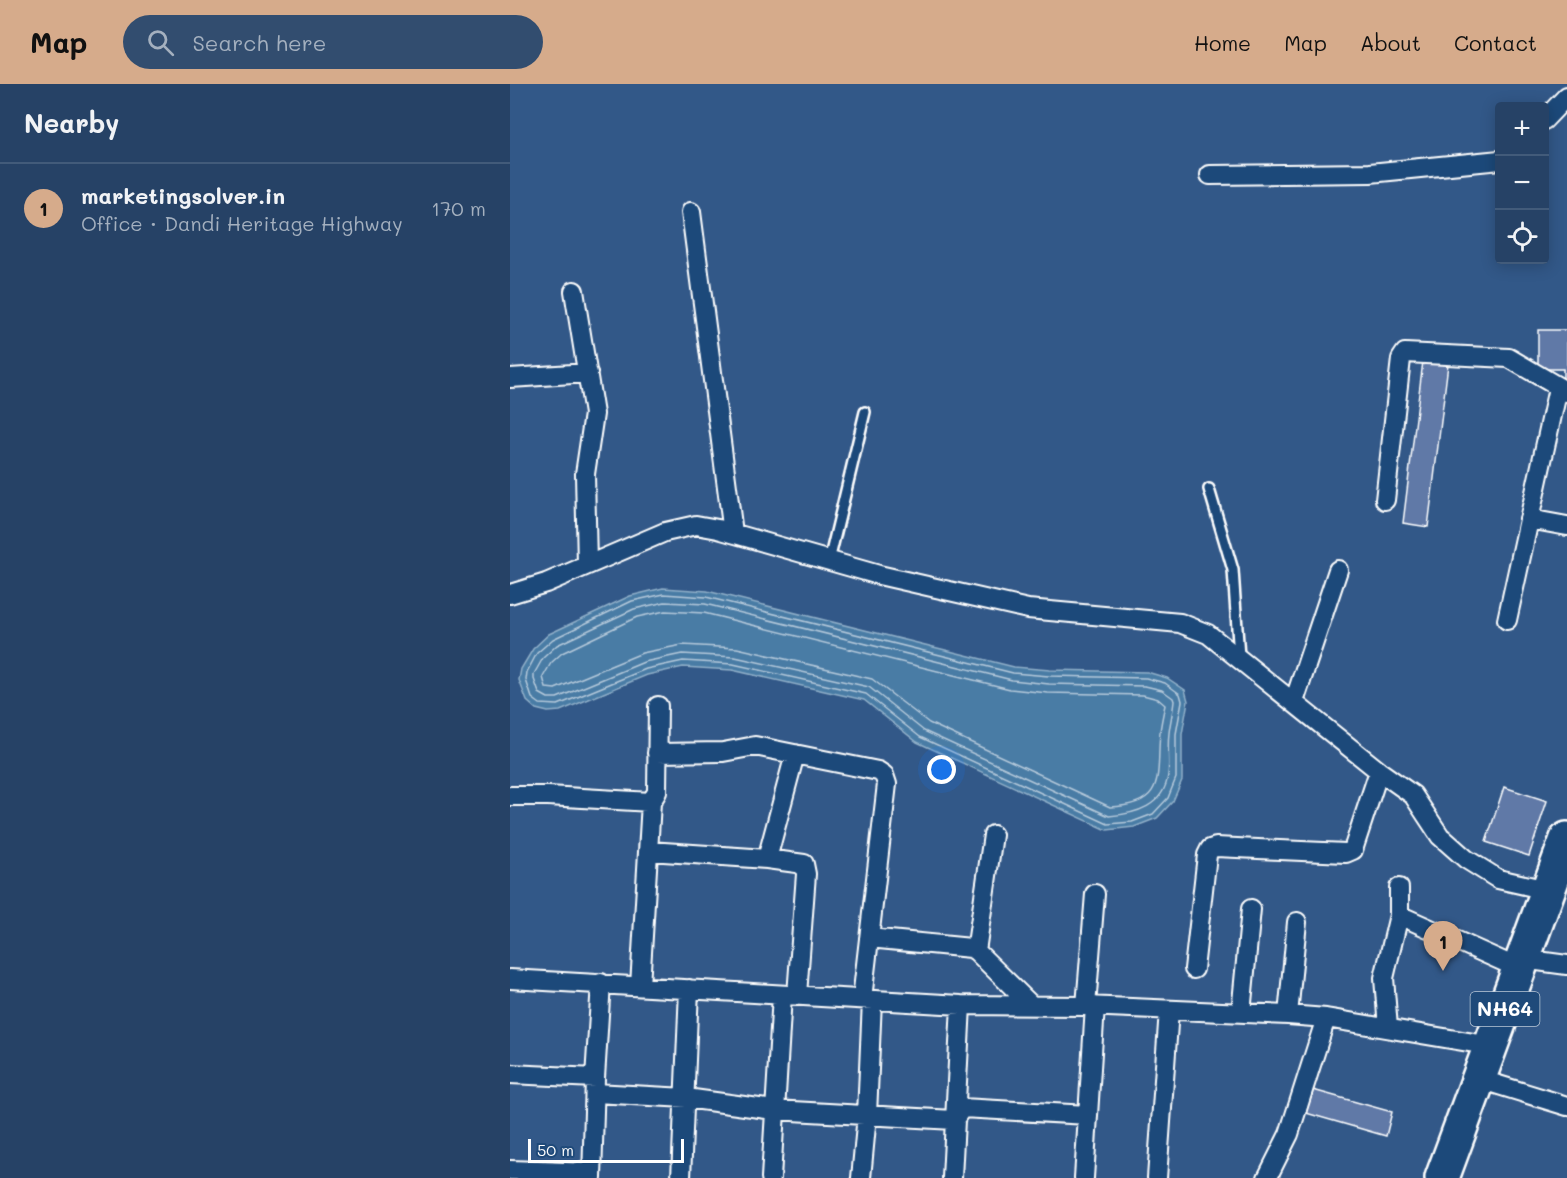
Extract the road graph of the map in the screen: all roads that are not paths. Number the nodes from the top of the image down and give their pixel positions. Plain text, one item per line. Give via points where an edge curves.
1 (1567, 96) edge
2 (1549, 116) edge
3 (1495, 160) edge
4 (1210, 175) dead end
5 (691, 212) dead end
6 (574, 291) dead end
7 (588, 373) junction
8 (510, 378) edge
9 (1562, 390) edge
10 (865, 412) dead end
11 (1209, 489) dead end
12 (1385, 500) dead end
13 (1528, 519) junction
14 (1567, 526) edge
15 (733, 533) junction
16 (829, 561) junction
17 (587, 565) junction
18 (1338, 570) dead end
19 (510, 594) edge
20 (1507, 620) dead end
21 (1239, 657) junction
22 (1294, 702) junction
23 (658, 706) dead end
24 (657, 753) junction
25 (795, 754) junction
26 (1379, 771) junction
27 (510, 796) edge
28 (651, 802) junction
29 (993, 835) dead end
30 (1567, 839) edge
31 (649, 851) junction
32 (766, 859) junction
33 (1556, 883) edge
34 (1399, 888) dead end
35 (1095, 894) dead end
36 (1251, 909) dead end
37 (1399, 915) junction
38 (1297, 922) dead end
39 (869, 938) junction
40 (976, 951) junction
41 (1522, 964) junction
42 (1567, 965) edge
43 (1194, 969) dead end
44 (510, 979) edge
45 (601, 983) junction
46 (640, 986) junction
47 (689, 989) junction
48 (789, 995) junction
49 (867, 999) junction
50 (1029, 1004) junction
51 (961, 1005) junction
52 (1091, 1006) junction
53 (1169, 1010) junction
54 (1241, 1013) junction
55 (1288, 1015) junction
56 (1326, 1018) junction
57 (1388, 1028) junction
58 (1492, 1046) junction
59 (510, 1074) edge
60 (1479, 1079) junction
61 (595, 1086) junction
62 (686, 1098) junction
63 (1567, 1106) edge
64 (774, 1110) junction
65 (867, 1115) junction
66 (1088, 1115) junction
67 (954, 1120) junction
68 (510, 1170) edge
69 (592, 1176) edge
70 (681, 1178) edge
71 (771, 1178) edge
72 (861, 1178) edge
73 (952, 1178) edge
74 (1084, 1178) edge
75 (1157, 1178) edge
76 (1267, 1178) edge
77 (1442, 1178) edge

1 - 2 street
3 - 4 street via 1370,173
5 - 15 street
6 - 7 street
7 - 8 street
7 - 17 street via 594,414 585,474
9 - 12 street via 1509,358 1405,353 1401,359
9 - 13 street
10 - 16 lane
11 - 21 lane via 1233,570
13 - 14 street
13 - 20 street
15 - 16 street
15 - 17 street via 696,525 665,532
16 - 21 street via 1028,609 1180,623 1208,634
17 - 19 street
18 - 22 street
21 - 22 street
22 - 26 street
23 - 24 street
24 - 25 street via 723,752 755,746
24 - 28 street via 657,792
25 - 32 street
25 - 39 street via 879,771 884,776
26 - 33 street via 1413,795 1440,836 1466,860 1498,879
26 - 43 street via 1353,850 1346,853 1210,849
27 - 28 street
28 - 31 street
29 - 40 street
30 - 33 highway, NH64
31 - 32 street
31 - 46 street
32 - 48 street via 799,862 806,868
33 - 41 highway, NH64
34 - 37 street
35 - 52 street
36 - 54 street
37 - 41 street
37 - 57 street via 1384,978
38 - 55 street
39 - 40 street via 966,946
39 - 49 street
40 - 50 street
41 - 42 street
41 - 58 highway, NH64
44 - 45 street
45 - 46 street
45 - 61 street
46 - 47 street
47 - 48 street
47 - 62 street
48 - 49 street
48 - 64 street
49 - 51 street
49 - 65 street
50 - 51 street
50 - 52 street
51 - 67 street
52 - 53 street
52 - 66 street
53 - 54 street
53 - 75 street
54 - 55 street
55 - 56 street
56 - 57 street
56 - 76 street via 1289,1134
57 - 58 street
58 - 60 highway, NH64
59 - 61 street
60 - 63 street
60 - 77 highway, NH64
61 - 62 street
61 - 69 street
62 - 64 street
62 - 70 street
64 - 65 street
64 - 71 street
65 - 67 street
65 - 72 street
66 - 67 street via 962,1108
66 - 74 street
67 - 73 street
68 - 69 street

